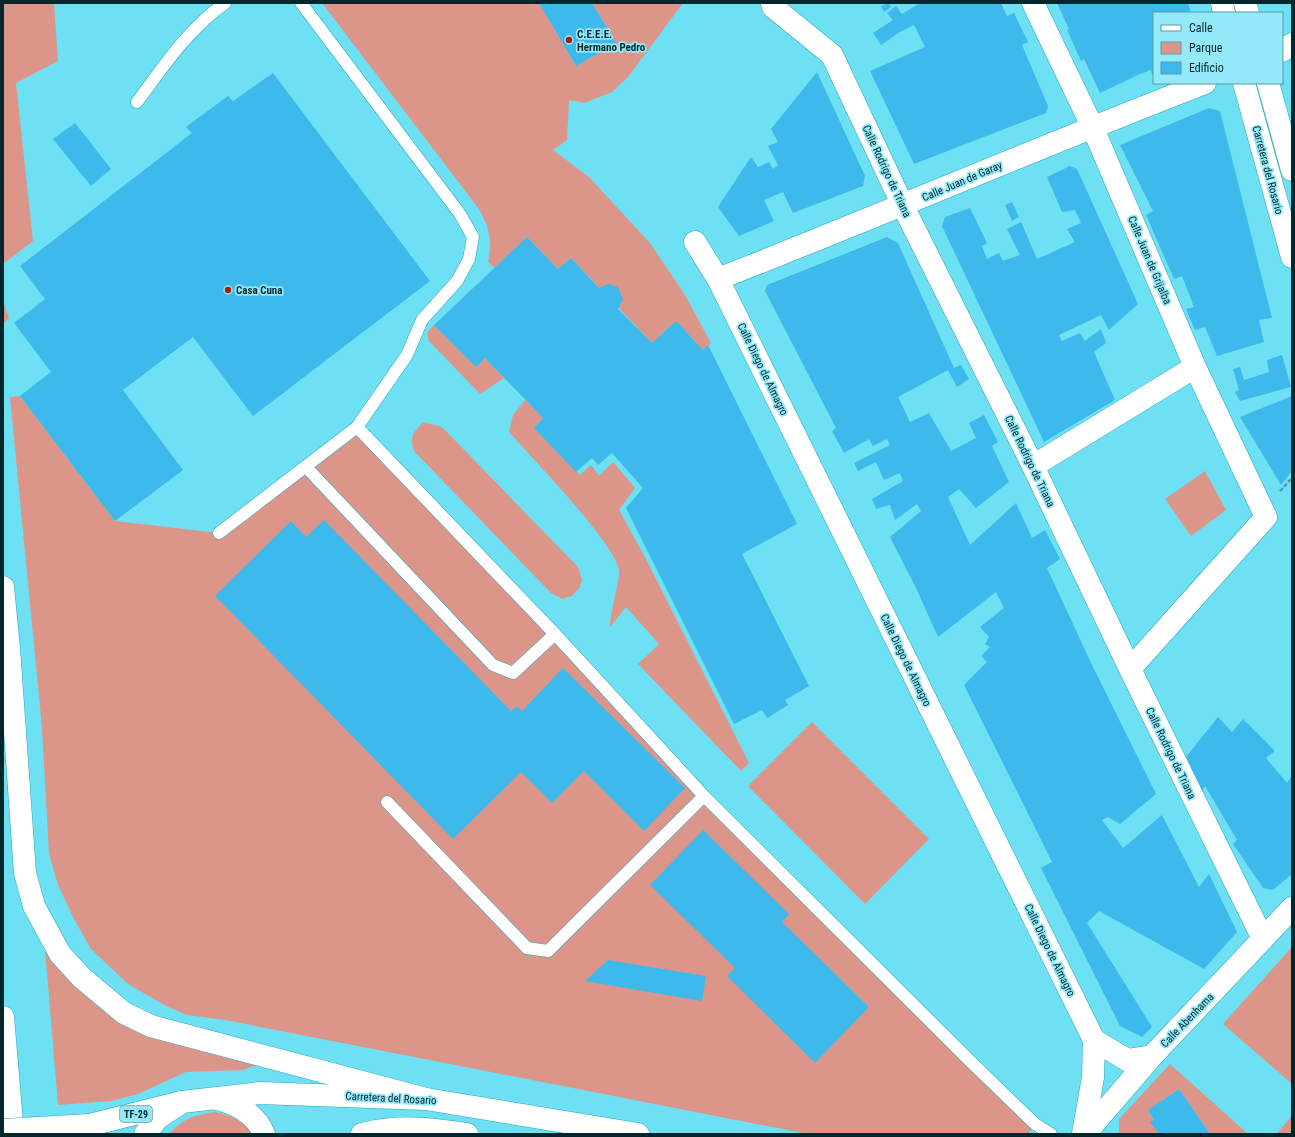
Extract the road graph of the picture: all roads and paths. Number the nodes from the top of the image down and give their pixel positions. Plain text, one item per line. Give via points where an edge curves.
1 (225, 3) edge
2 (301, 3) edge
3 (772, 3) edge
4 (1033, 3) edge
5 (1292, 44) edge
6 (1283, 50) edge
7 (1202, 84) edge
8 (1244, 84) edge
9 (1268, 84) edge
10 (137, 102) dead end
11 (1092, 126) junction
12 (1292, 170) edge
13 (903, 206) junction
14 (695, 242) dead end
15 (1292, 257) edge
16 (718, 279) junction
17 (1195, 366) junction
18 (357, 427) junction
19 (1033, 466) junction
20 (306, 467) junction
21 (219, 534) dead end
22 (3, 586) edge
23 (555, 634) junction
24 (1130, 669) junction
25 (704, 796) junction
26 (387, 802) dead end
27 (1292, 908) edge
28 (1264, 939) junction
29 (3, 1017) edge
30 (1094, 1040) junction
31 (1152, 1056) junction
32 (213, 1098) junction
33 (426, 1099) junction
34 (182, 1102) junction
35 (3, 1130) edge
36 (13, 1134) edge
37 (146, 1134) edge
38 (264, 1134) edge
39 (363, 1134) edge
40 (467, 1134) edge
41 (638, 1134) edge
42 (1051, 1134) edge
43 (1084, 1134) edge

1 - 10 lane via 209,14 178,47
2 - 18 lane via 460,214 472,237 469,259 457,281 422,320 407,355
3 - 13 main road, Calle Rodrigo de Triana via 773,8 832,55
4 - 11 main road, Calle Juan de Grijalba
5 - 6 main road
7 - 11 main road, Calle Juan de Garay
8 - 15 main road, Carretera del Rosario
9 - 12 main road, Carretera del Rosario
11 - 13 main road, Calle Juan de Garay
11 - 17 main road, Calle Juan de Grijalba
13 - 16 main road, Calle Juan de Garay
13 - 19 main road, Calle Rodrigo de Triana
14 - 16 main road, Calle Diego de Almagro
16 - 30 main road, Calle Diego de Almagro
17 - 19 main road
17 - 24 main road, Calle Juan de Grijalba via 1266,517
18 - 20 lane
18 - 23 lane
19 - 24 main road, Calle Rodrigo de Triana
20 - 21 lane
20 - 23 lane via 493,665 513,673
22 - 33 main road via 25,872 34,906 60,954 82,978 124,1013 151,1026
23 - 25 lane
24 - 28 main road, Calle Rodrigo de Triana
25 - 26 lane via 548,951 527,948
25 - 42 lane via 1013,1103 1035,1124
27 - 28 main road, Calle Abenhama
28 - 31 main road, Calle Abenhama
29 - 36 main road
30 - 31 main road via 1127,1060
30 - 43 main road, Calle Diego de Almagro via 1093,1077
31 - 43 main road, Calle Abenhama
32 - 33 main road, Carretera del Rosario via 260,1093
32 - 34 main road, Carretera del Rosario
32 - 38 main road via 231,1103 247,1112 261,1125
33 - 41 main road, Carretera del Rosario
34 - 35 main road, TF-29, bridge via 90,1125
34 - 37 main road via 158,1118
39 - 40 main road via 401,1128 428,1128

